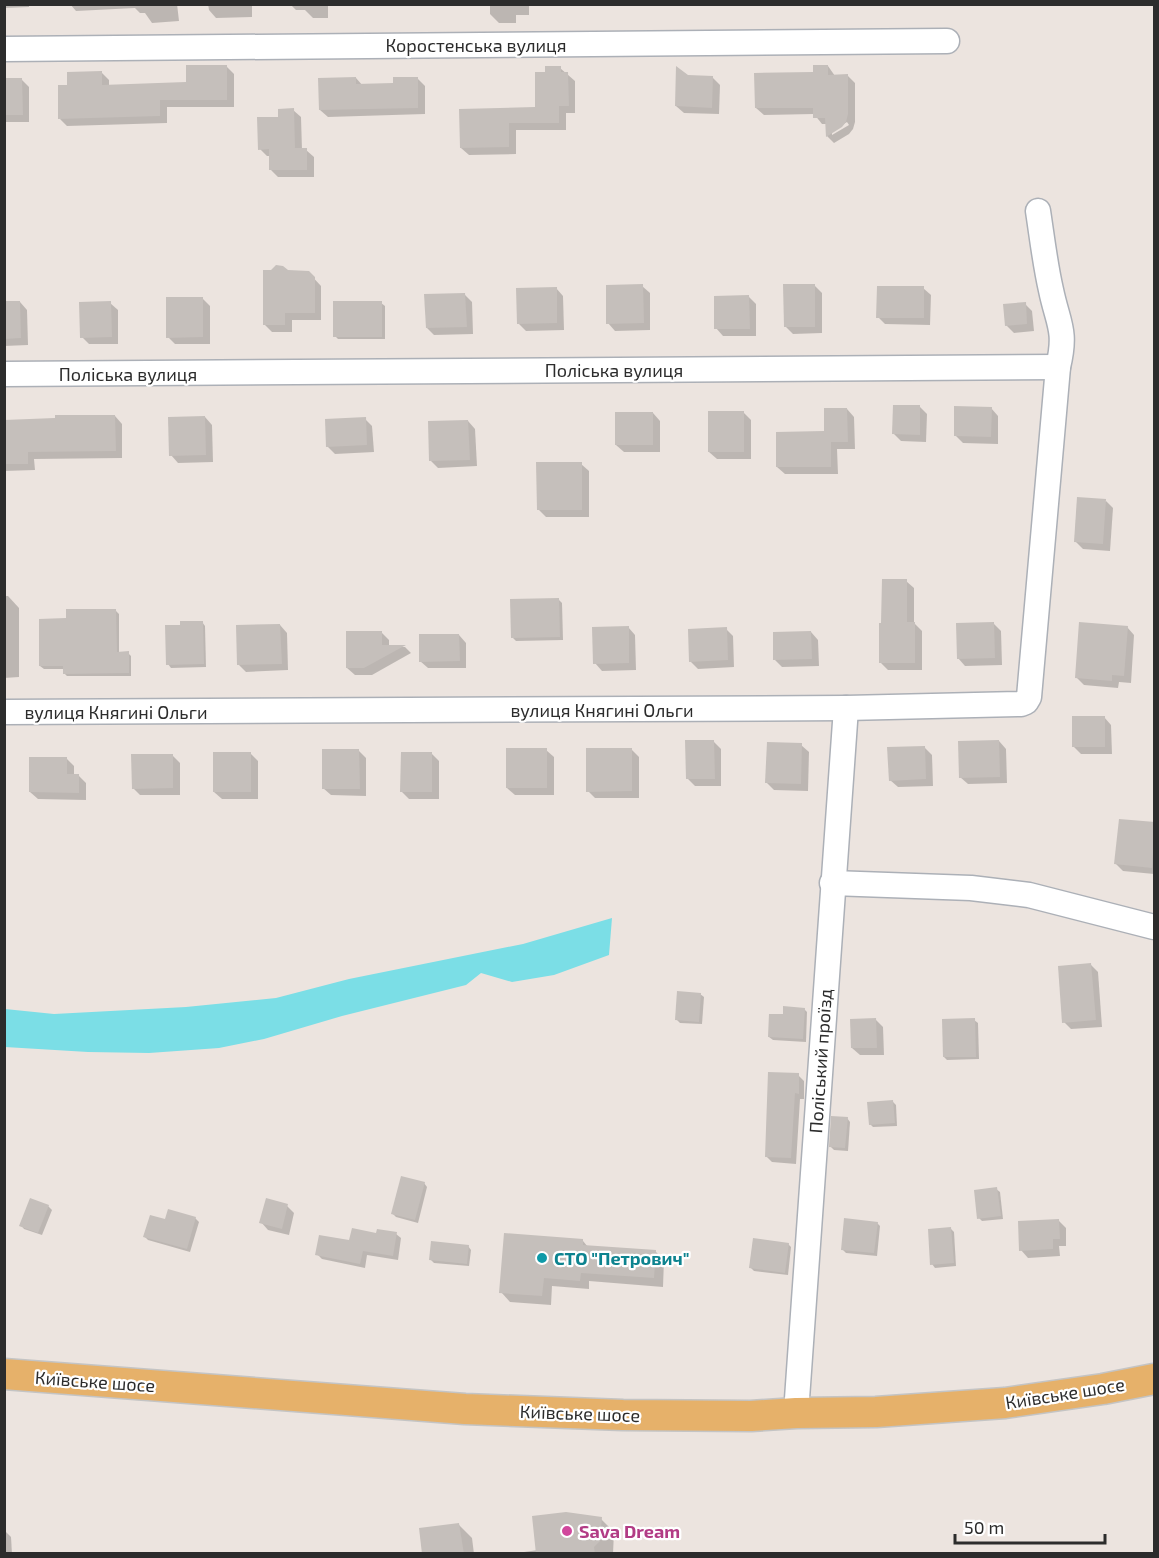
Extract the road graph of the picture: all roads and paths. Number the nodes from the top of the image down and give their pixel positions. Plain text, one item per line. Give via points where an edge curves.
1 (947, 41) dead end
2 (4, 49) edge
3 (1038, 212) dead end
4 (1058, 367) junction
5 (4, 374) edge
6 (846, 708) junction
7 (4, 712) edge
8 (832, 883) junction
9 (1155, 927) edge
10 (4, 1374) edge
11 (1155, 1378) edge
12 (796, 1413) junction

1 - 2 street, Коростенська вулиця
3 - 4 street via 1051,290 1063,333
4 - 5 street, Поліська вулиця
4 - 6 street, вулиця Княгині Ольги via 1026,702
6 - 7 street, вулиця Княгині Ольги
6 - 8 street, Поліський проїзд
8 - 9 street via 971,888 1029,895
8 - 12 street, Поліський проїзд
10 - 12 main road, Київське шосе via 465,1408 623,1415
11 - 12 main road, Київське шосе via 1005,1403 876,1413

